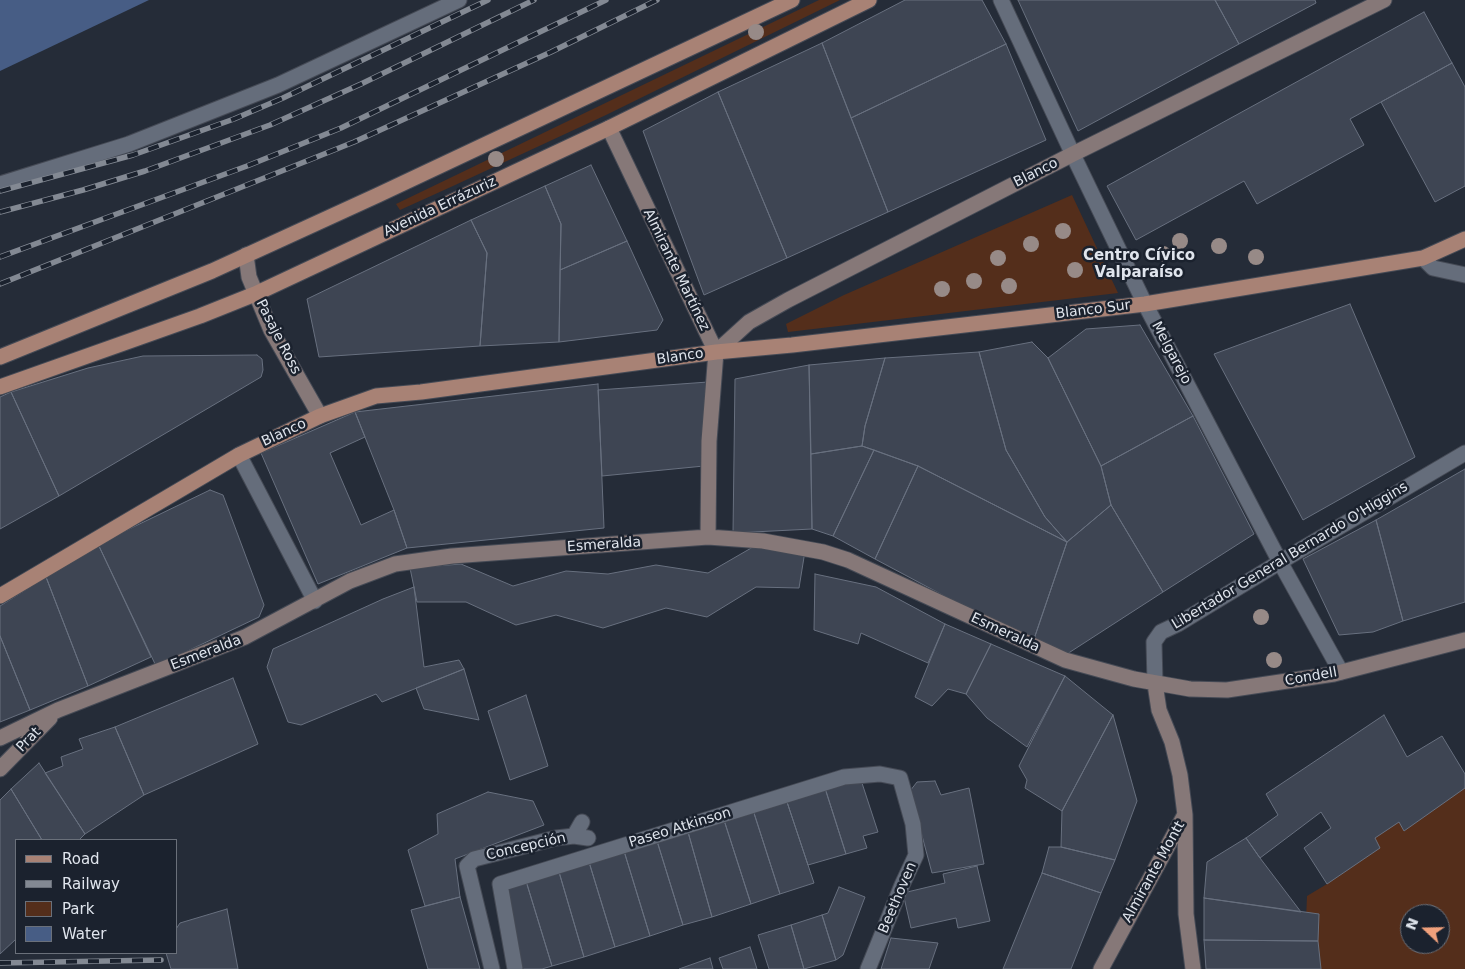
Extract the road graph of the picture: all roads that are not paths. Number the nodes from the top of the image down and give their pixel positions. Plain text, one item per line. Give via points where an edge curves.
1 (459, 0) edge
2 (792, 0) edge
3 (869, 0) edge
4 (1001, 0) edge
5 (1384, 0) edge
6 (609, 128) junction
7 (1073, 154) junction
8 (0, 184) edge
9 (1465, 239) edge
10 (246, 255) junction
11 (1423, 258) junction
12 (1465, 275) edge
13 (255, 294) junction
14 (1145, 304) junction
15 (716, 352) junction
16 (0, 357) edge
17 (0, 387) edge
18 (320, 416) junction
19 (1465, 453) edge
20 (239, 455) junction
21 (708, 537) junction
22 (1280, 562) junction
23 (0, 596) edge
24 (315, 601) junction
25 (1465, 640) edge
26 (1341, 672) junction
27 (1155, 684) junction
28 (58, 710) junction
29 (0, 738) edge
30 (0, 769) edge
31 (1184, 815) junction
32 (582, 822) dead end
33 (913, 824) joint
34 (492, 969) edge
35 (516, 969) edge
36 (868, 969) edge
37 (1101, 969) edge
38 (1193, 969) edge

1 - 8 street via 278,85 129,144
2 - 10 main road
3 - 6 main road, Avenida Errázuriz
4 - 7 street, Melgarejo
5 - 7 main road, Blanco
6 - 13 main road, Avenida Errázuriz
6 - 15 main road, Almirante Martínez
7 - 14 street, Melgarejo
7 - 15 main road, Blanco via 749,322
9 - 11 main road, Blanco Sur
10 - 13 main road, Pasaje Ross
10 - 16 main road
11 - 12 street via 1432,268
11 - 14 main road, Blanco Sur
13 - 17 main road, Avenida Errázuriz
13 - 18 main road, Pasaje Ross via 271,330
14 - 15 main road, Blanco Sur
14 - 22 street, Melgarejo
15 - 18 main road, Blanco via 376,396
15 - 21 main road via 709,441
18 - 20 main road, Blanco
19 - 22 street, Libertador General Bernardo O'Higgins
20 - 23 main road, Blanco
20 - 24 street
21 - 24 main road, Esmeralda via 423,559 395,564 350,581
21 - 27 main road, Esmeralda via 763,541 840,557 1056,656
22 - 26 street, Melgarejo
22 - 27 street, Libertador General Bernardo O'Higgins via 1161,632 1154,642
24 - 28 main road, Esmeralda via 246,638
25 - 26 main road, Condell
26 - 27 main road, Condell via 1227,690
27 - 31 main road, Almirante Montt via 1159,710 1172,742 1180,775
28 - 29 main road, Esmeralda
28 - 30 main road, Prat
31 - 37 main road, Almirante Montt
31 - 38 main road via 1186,914
32 - 34 street, Concepción via 581,837 556,838 474,859 467,866
33 - 35 street, Paseo Atkinson via 900,778 880,774 844,777 500,884
33 - 36 street, Beethoven via 916,855

